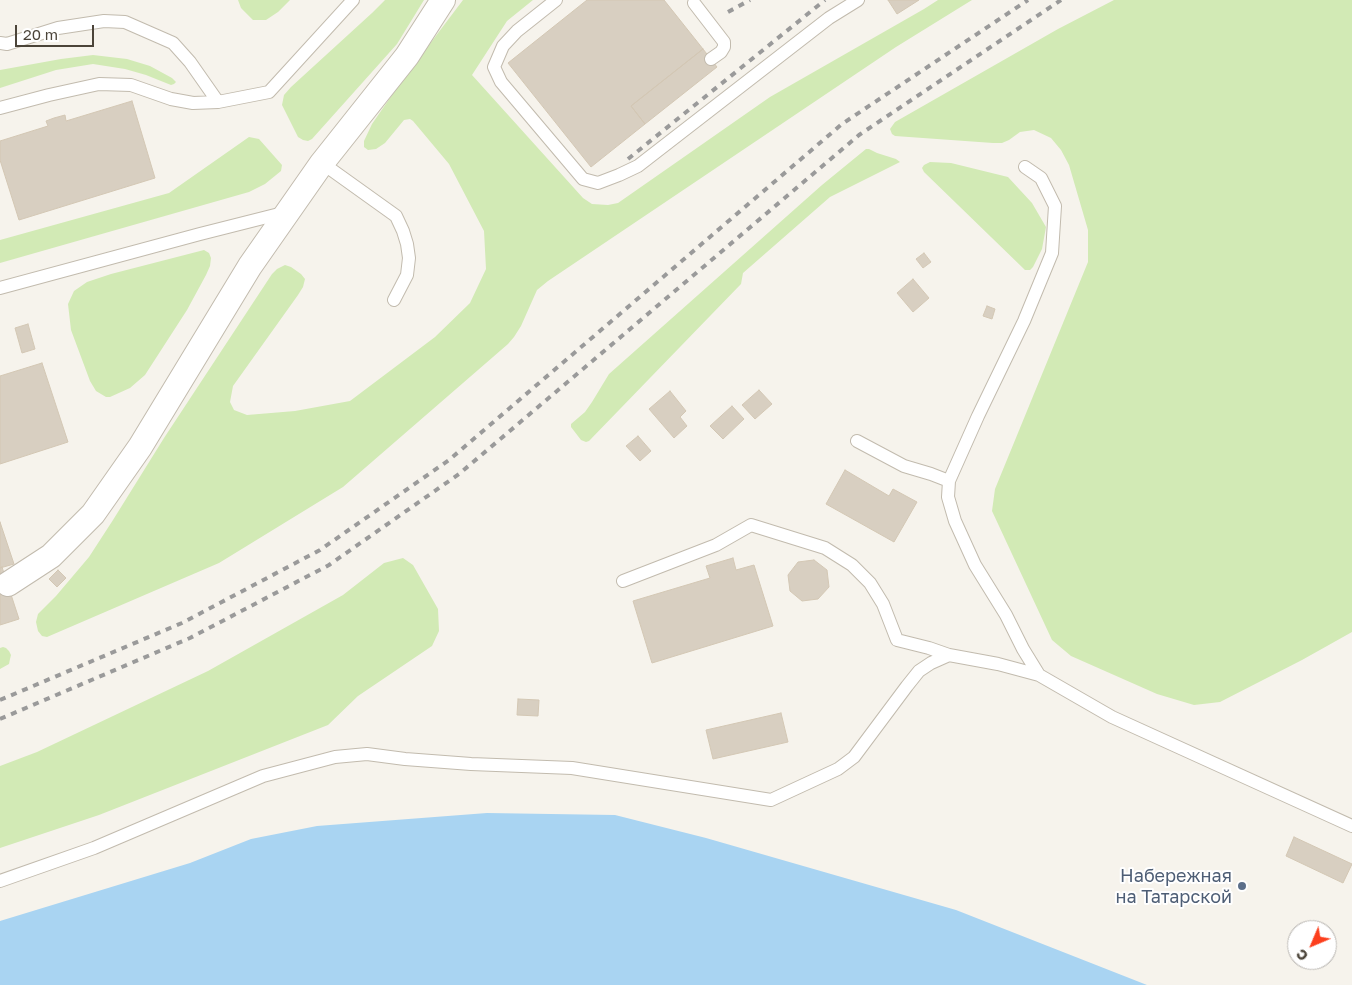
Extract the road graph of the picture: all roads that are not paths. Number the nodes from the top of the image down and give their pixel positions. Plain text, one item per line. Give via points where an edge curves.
1 (353, 0) edge
2 (443, 0) edge
3 (556, 0) edge
4 (858, 0) edge
5 (695, 1) edge
6 (0, 43) edge
7 (711, 59) dead end
8 (218, 102) junction
9 (0, 108) edge
10 (322, 163) junction
11 (1025, 167) dead end
12 (290, 211) junction
13 (0, 288) edge
14 (394, 300) dead end
15 (857, 441) dead end
16 (949, 481) junction
17 (623, 581) dead end
18 (8, 584) dead end
19 (949, 655) junction
20 (1039, 675) junction
21 (1352, 826) edge
22 (0, 881) edge

1 - 8 lane via 269,92
2 - 10 street via 407,56
3 - 4 lane via 503,46 494,67 501,82 583,179 598,183 638,166
5 - 7 lane via 724,42 721,52
6 - 8 lane via 7,44 58,28 104,21 125,22 173,42
8 - 9 lane via 193,103 131,85 99,84
10 - 12 street
10 - 14 lane via 396,216 409,258 407,275
11 - 16 lane via 1041,178 1055,206 1052,253
12 - 13 lane
12 - 18 street via 250,266 140,447 93,514 50,556
15 - 16 lane via 904,466
16 - 20 lane via 948,497 955,521 975,565
17 - 19 lane via 716,545 751,525 825,548 852,565 870,583 883,604 896,640
19 - 20 lane
19 - 22 lane via 919,672 854,758 838,769 771,800 572,768 462,763 368,754 335,757 263,776 94,848
20 - 21 lane via 1112,717

